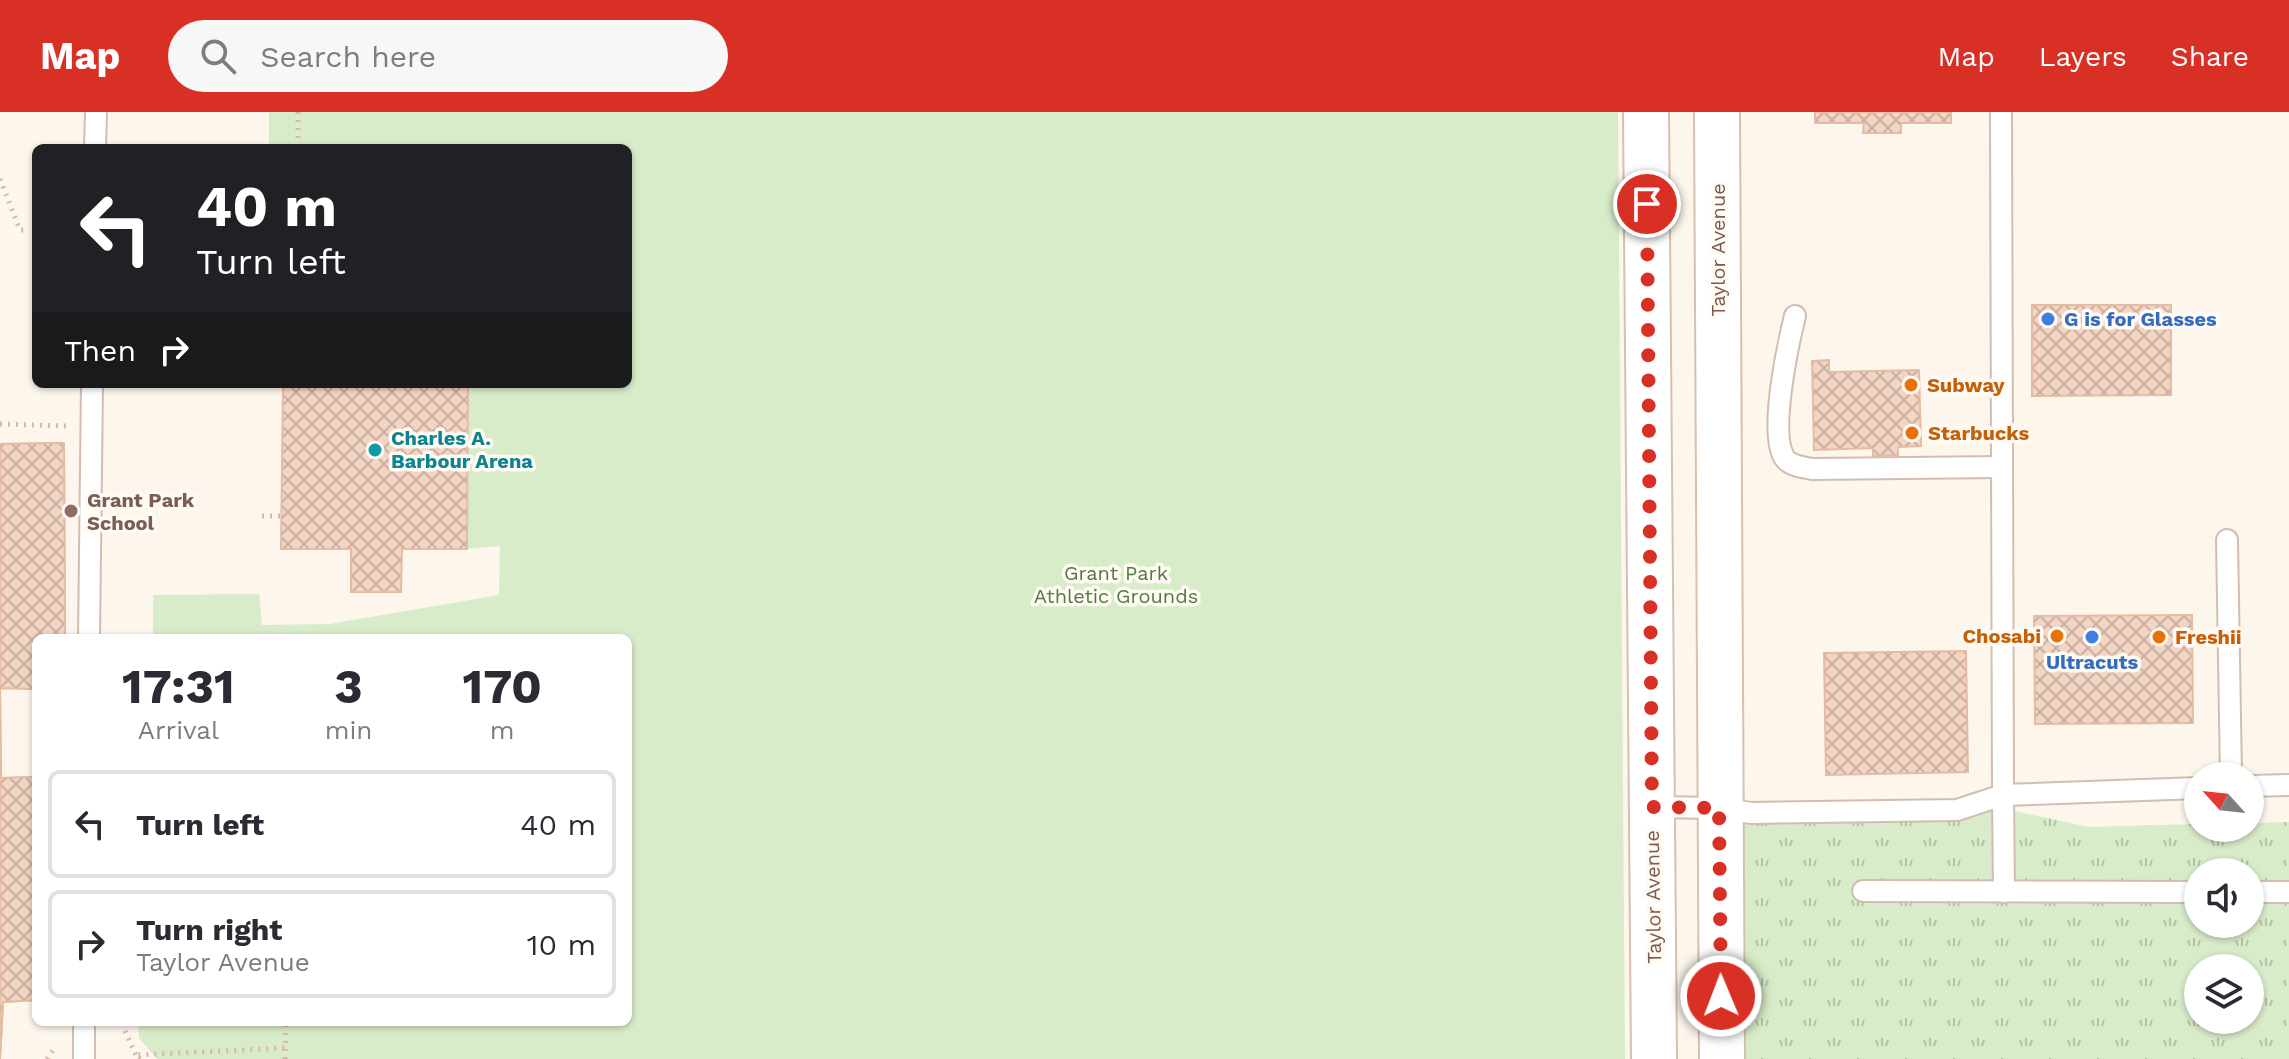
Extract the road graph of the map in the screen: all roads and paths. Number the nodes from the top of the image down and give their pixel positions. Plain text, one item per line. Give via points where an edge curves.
1 (96, 112) edge
2 (298, 112) edge
3 (1717, 112) edge
4 (2001, 112) edge
5 (1644, 121) edge
6 (95, 144) edge
7 (298, 144) edge
8 (0, 179) edge
9 (26, 230) dead end
10 (1795, 316) dead end
11 (92, 388) edge
12 (0, 424) edge
13 (92, 426) junction
14 (2001, 467) junction
15 (262, 516) dead end
16 (282, 516) dead end
17 (2227, 540) dead end
18 (89, 634) edge
19 (2231, 762) edge
20 (2289, 785) edge
21 (2264, 786) edge
22 (2184, 789) edge
23 (2003, 795) junction
24 (1652, 807) junction
25 (1719, 808) junction
26 (1863, 891) dead end
27 (2004, 892) junction
28 (2184, 892) edge
29 (2264, 892) edge
30 (2289, 892) edge
31 (84, 1026) edge
32 (286, 1026) dead end
33 (125, 1031) dead end
34 (285, 1048) junction
35 (138, 1057) edge
36 (84, 1059) edge
37 (285, 1059) edge
38 (1654, 1059) edge
39 (1722, 1059) edge

1 - 6 lane
2 - 7 path
3 - 25 main road, Taylor Avenue
4 - 14 lane
5 - 24 main road, Taylor Avenue
8 - 9 path via 20,230
10 - 14 lane via 1782,370 1780,439 1784,457 1793,464 1812,469
11 - 13 lane
12 - 13 path
13 - 18 lane
14 - 23 lane
15 - 16 path
17 - 19 lane
20 - 21 lane
22 - 23 lane
23 - 25 lane via 1957,810 1751,813
23 - 27 lane
24 - 25 lane
24 - 38 main road, Taylor Avenue
25 - 39 main road, Taylor Avenue
26 - 27 lane
27 - 28 lane
29 - 30 lane
31 - 36 lane
32 - 34 path
33 - 35 path
34 - 35 path
34 - 37 path

